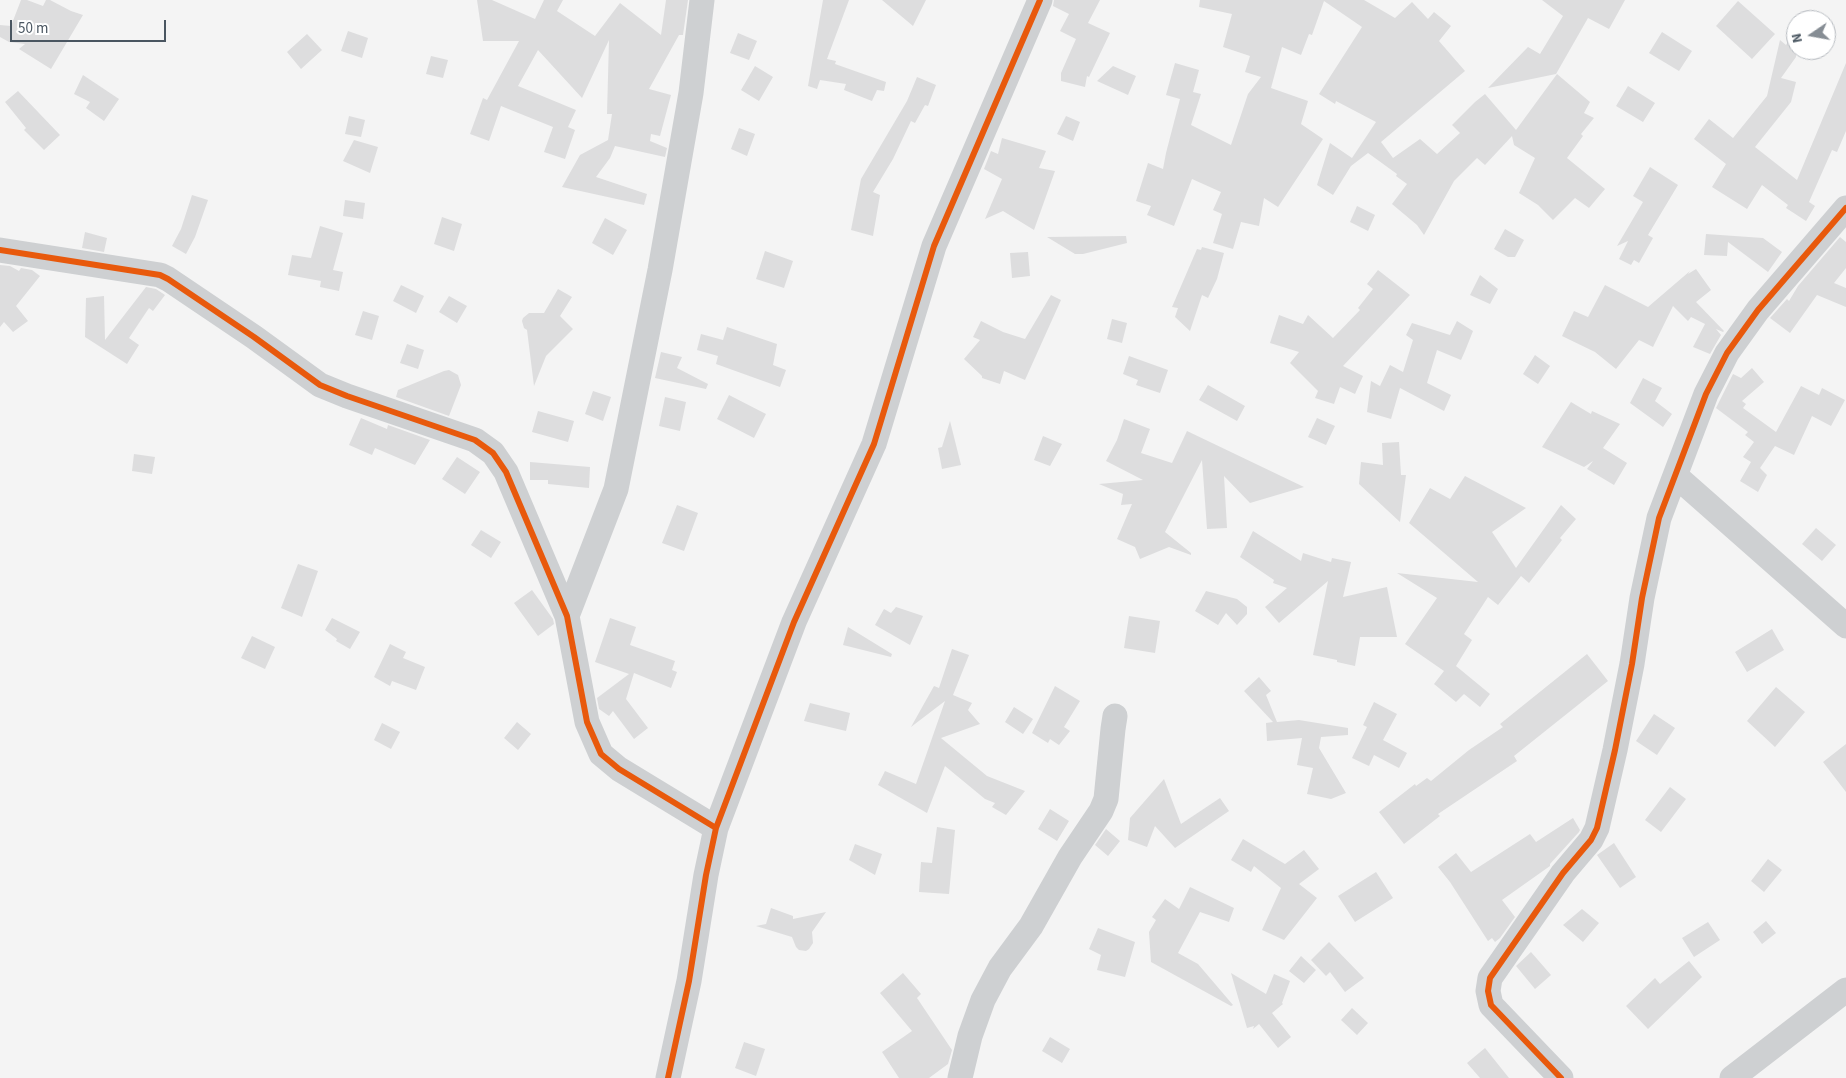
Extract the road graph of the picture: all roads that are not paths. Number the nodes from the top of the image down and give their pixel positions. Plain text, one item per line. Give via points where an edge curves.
1 (702, 0) edge
2 (1040, 0) edge
3 (1846, 208) edge
4 (0, 250) edge
5 (1676, 476) junction
6 (567, 616) junction
7 (1846, 626) edge
8 (1115, 716) dead end
9 (716, 828) junction
10 (1846, 990) edge
11 (668, 1078) edge
12 (960, 1078) edge
13 (1561, 1078) edge
14 (1732, 1078) edge

1 - 6 street via 692,93 616,488
2 - 9 street via 934,246 874,444 794,622
3 - 5 street via 1758,310 1727,353 1706,394
4 - 6 street via 160,275 320,385 474,440 493,453 506,472
5 - 7 street
5 - 13 street via 1657,527 1597,828 1490,978 1491,1005
6 - 9 street via 587,722 601,754 619,769
8 - 12 street via 1104,805 983,1000
9 - 11 street
10 - 14 street

